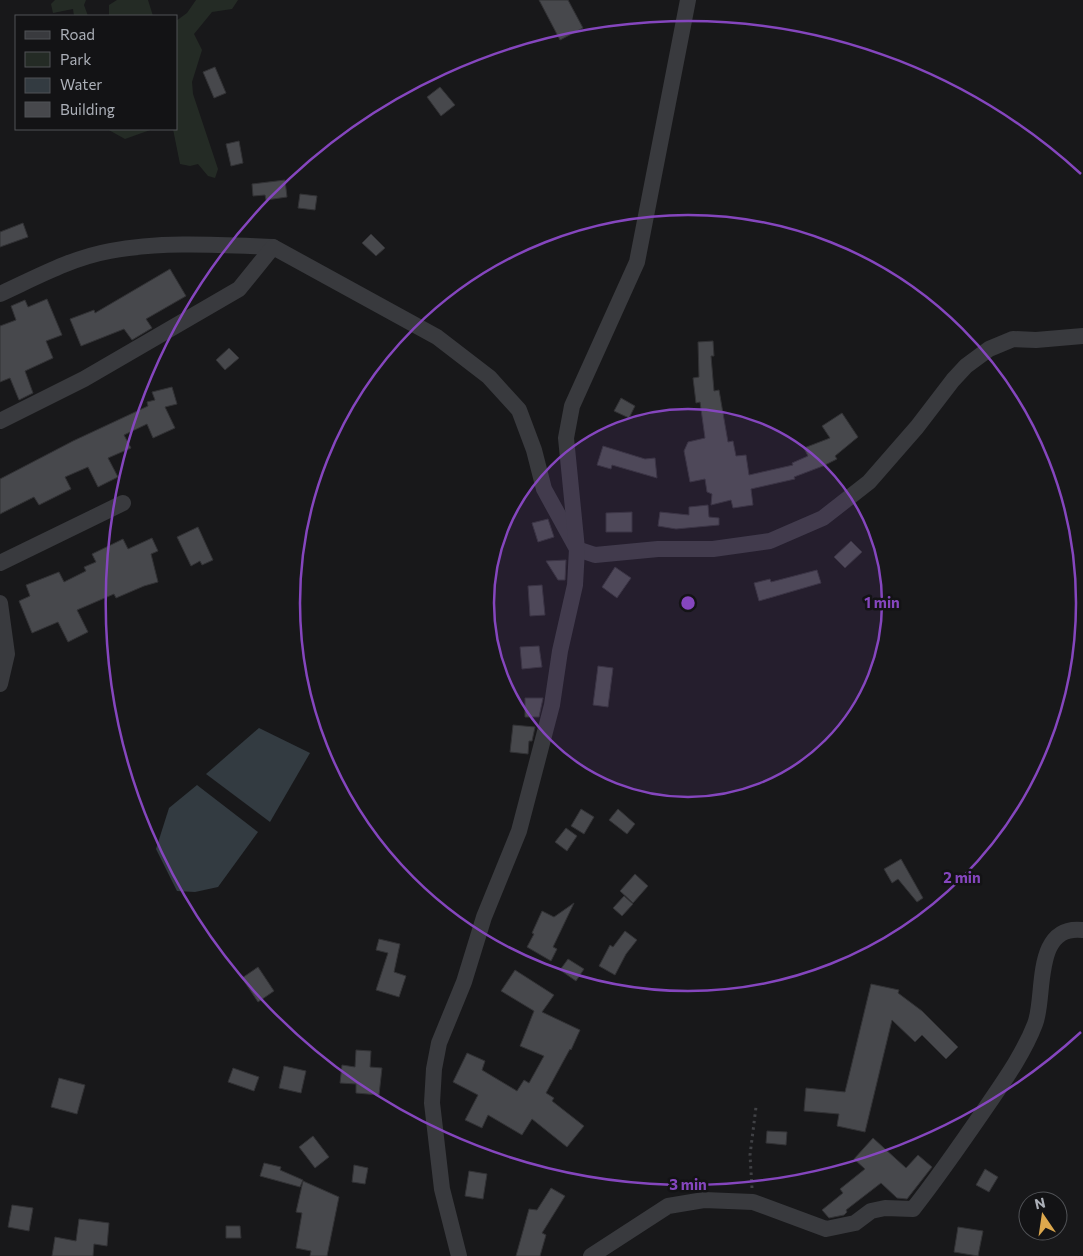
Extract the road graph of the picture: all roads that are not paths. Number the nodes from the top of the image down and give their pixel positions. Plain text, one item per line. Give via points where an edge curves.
1 (688, 0) edge
2 (273, 247) junction
3 (0, 294) edge
4 (1083, 336) edge
5 (0, 421) edge
6 (123, 503) dead end
7 (577, 549) junction
8 (0, 563) edge
9 (0, 603) edge
10 (0, 684) edge
11 (1083, 930) edge
12 (459, 1256) edge
13 (591, 1256) edge

1 - 7 street via 637,262 572,406 566,438
2 - 3 street via 193,244 110,251 68,262
2 - 5 street via 239,289 84,379
2 - 7 street via 438,337 489,377 519,410 544,488
4 - 7 street via 1014,339 988,349 953,380 869,482 823,518 770,540 714,549 658,549 594,556
6 - 8 street
7 - 12 street via 575,585 552,705 532,786 513,847 439,1043 434,1069 432,1104 442,1189
9 - 10 street via 7,654
11 - 13 street via 1074,929 1059,936 1051,945 1042,968 1036,1023 1007,1076 913,1209 884,1208 871,1211 855,1222 826,1229 753,1202 704,1200 668,1206

